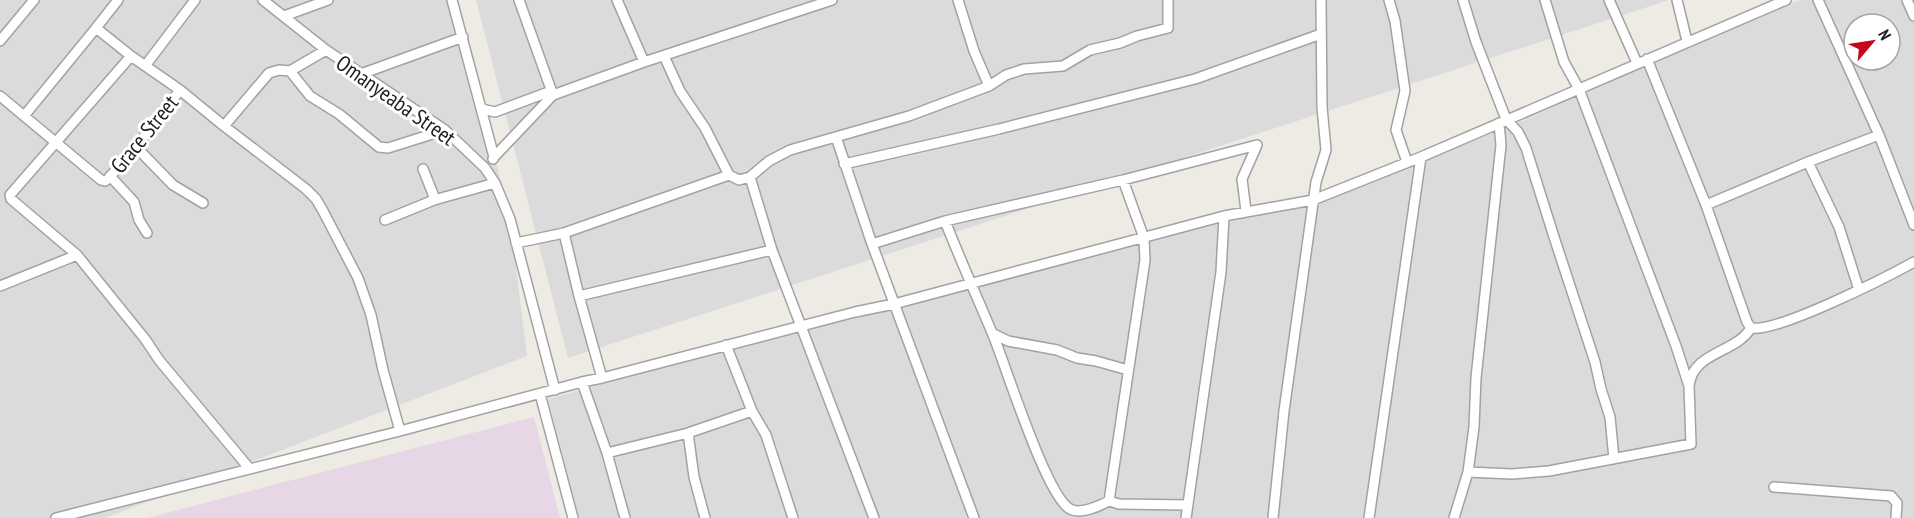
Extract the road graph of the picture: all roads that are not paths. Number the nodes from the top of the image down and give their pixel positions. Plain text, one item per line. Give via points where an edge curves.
1 (34, 0) edge
2 (118, 0) edge
3 (195, 0) edge
4 (263, 0) edge
5 (328, 0) edge
6 (452, 0) edge
7 (519, 0) edge
8 (617, 0) edge
9 (832, 0) edge
10 (958, 0) edge
11 (1168, 0) edge
12 (1321, 0) edge
13 (1389, 0) edge
14 (1463, 0) edge
15 (1545, 0) edge
16 (1609, 0) edge
17 (1677, 0) edge
18 (1786, 0) edge
19 (1818, 0) edge
20 (1907, 0) edge
21 (284, 16) junction
22 (1914, 16) edge
23 (96, 28) junction
24 (1322, 34) junction
25 (463, 37) junction
26 (0, 41) edge
27 (1687, 41) junction
28 (326, 50) junction
29 (131, 56) junction
30 (664, 56) junction
31 (1642, 61) junction
32 (644, 62) junction
33 (145, 66) junction
34 (290, 70) junction
35 (361, 74) junction
36 (989, 86) junction
37 (1579, 89) junction
38 (180, 90) junction
39 (552, 93) junction
40 (0, 96) edge
41 (482, 109) junction
42 (24, 116) junction
43 (1503, 121) junction
44 (224, 126) junction
45 (445, 130) junction
46 (1879, 135) junction
47 (836, 137) junction
48 (56, 142) junction
49 (136, 147) junction
50 (494, 157) junction
51 (1421, 157) junction
52 (1407, 162) junction
53 (1808, 162) junction
54 (844, 164) junction
55 (485, 168) junction
56 (423, 169) dead end
57 (729, 174) junction
58 (110, 177) junction
59 (750, 177) junction
60 (1123, 180) junction
61 (495, 183) junction
62 (0, 190) edge
63 (10, 195) junction
64 (434, 200) junction
65 (1313, 200) junction
66 (203, 203) dead end
67 (1706, 205) junction
68 (1246, 211) junction
69 (1224, 216) junction
70 (385, 220) dead end
71 (945, 221) junction
72 (1914, 225) edge
73 (147, 233) dead end
74 (564, 233) junction
75 (1144, 238) junction
76 (516, 243) junction
77 (872, 244) junction
78 (772, 250) junction
79 (76, 255) junction
80 (1914, 262) edge
81 (970, 284) junction
82 (0, 286) edge
83 (1859, 290) junction
84 (579, 296) junction
85 (894, 304) junction
86 (801, 326) junction
87 (1751, 328) junction
88 (992, 333) junction
89 (726, 345) junction
90 (1128, 370) junction
91 (602, 378) junction
92 (582, 382) junction
93 (1689, 386) junction
94 (555, 390) junction
95 (540, 394) junction
96 (752, 411) junction
97 (400, 431) junction
98 (688, 434) junction
99 (607, 453) junction
100 (1614, 459) junction
101 (249, 468) junction
102 (1468, 472) junction
103 (1774, 487) dead end
104 (1109, 501) junction
105 (1188, 505) junction
106 (1078, 511) junction
107 (56, 518) edge
108 (573, 518) edge
109 (625, 518) edge
110 (705, 518) edge
111 (793, 518) edge
112 (874, 518) edge
113 (974, 518) edge
114 (1066, 518) edge
115 (1186, 518) edge
116 (1273, 518) edge
117 (1369, 518) edge
118 (1454, 518) edge
119 (1896, 518) edge

1 - 26 street
2 - 23 street
3 - 33 street
4 - 21 street, Omanyeaba Street
5 - 21 street
6 - 25 street
7 - 39 street
8 - 32 street
9 - 30 street
10 - 36 street
11 - 36 street via 1168,28 1090,50 1063,66 1024,69
12 - 24 street
13 - 52 street via 1406,91 1396,130
14 - 43 street
15 - 37 street via 1564,62
16 - 31 street
17 - 27 street
18 - 27 street
19 - 46 street
20 - 22 street
21 - 28 street, Omanyeaba Street
23 - 29 street, Grace Street
23 - 42 street
24 - 54 street via 1195,79
24 - 65 street via 1326,150
25 - 35 street
25 - 41 street
27 - 31 street
28 - 34 street
28 - 35 street, Omanyeaba Street
29 - 33 street, Grace Street
29 - 48 street
30 - 32 street
30 - 57 street
31 - 37 street
31 - 67 street
32 - 39 street
33 - 38 street, Grace Street
34 - 44 street via 269,73
34 - 45 street via 310,96 379,147 388,148
35 - 45 street, Omanyeaba Street
36 - 47 street via 909,116
37 - 43 street
37 - 93 street
38 - 44 street
38 - 49 street, Grace Street
39 - 41 street via 495,112
39 - 50 street
40 - 42 street, Grace Street
41 - 50 street
42 - 48 street, Grace Street
43 - 51 street
43 - 100 street via 1518,132 1526,148 1595,362 1610,417
43 - 102 street
44 - 97 street via 306,189 329,220 365,296
45 - 55 street, Omanyeaba Street
46 - 53 street
46 - 72 street
47 - 54 street
47 - 59 street via 780,154
48 - 58 street, Grace Street via 101,180
48 - 63 street
49 - 58 street, Grace Street
49 - 66 street via 173,185
50 - 55 street
51 - 52 street
51 - 117 street
52 - 65 street
53 - 67 street
53 - 83 street via 1839,227
54 - 77 street
55 - 61 street, Omanyeaba Street
56 - 64 street
57 - 59 street via 739,180
57 - 74 street
58 - 73 street via 134,202
59 - 78 street
60 - 68 street via 1257,145 1243,174
60 - 71 street
60 - 75 street
61 - 64 street
61 - 76 street, Omanyeaba Street
62 - 63 street
63 - 79 street
64 - 70 street
65 - 68 street
65 - 116 street
67 - 87 street
68 - 69 street
69 - 75 street
69 - 105 street via 1221,272
71 - 77 street
71 - 81 street
74 - 76 street
74 - 84 street
75 - 81 street
75 - 90 street via 1139,310
76 - 94 street, Omanyeaba Street
77 - 85 street
78 - 84 street
78 - 86 street
79 - 82 street
79 - 101 street
80 - 83 street
81 - 85 street
81 - 88 street
83 - 87 street via 1783,322
84 - 91 street
85 - 86 street
85 - 113 street
86 - 89 street
86 - 112 street
87 - 93 street via 1741,340 1702,360
88 - 90 street via 1008,341
88 - 106 street via 1044,469 1063,502
89 - 91 street
89 - 96 street
90 - 104 street
91 - 92 street
92 - 94 street
92 - 99 street
93 - 100 street via 1691,444
94 - 95 street
95 - 97 street
95 - 108 street
96 - 98 street
96 - 111 street via 766,435
97 - 101 street
98 - 99 street
98 - 110 street
99 - 109 street
100 - 102 street via 1530,473
101 - 107 street
102 - 118 street
103 - 119 street via 1891,496 1897,504
104 - 105 street
104 - 106 street
105 - 115 street
106 - 114 street

